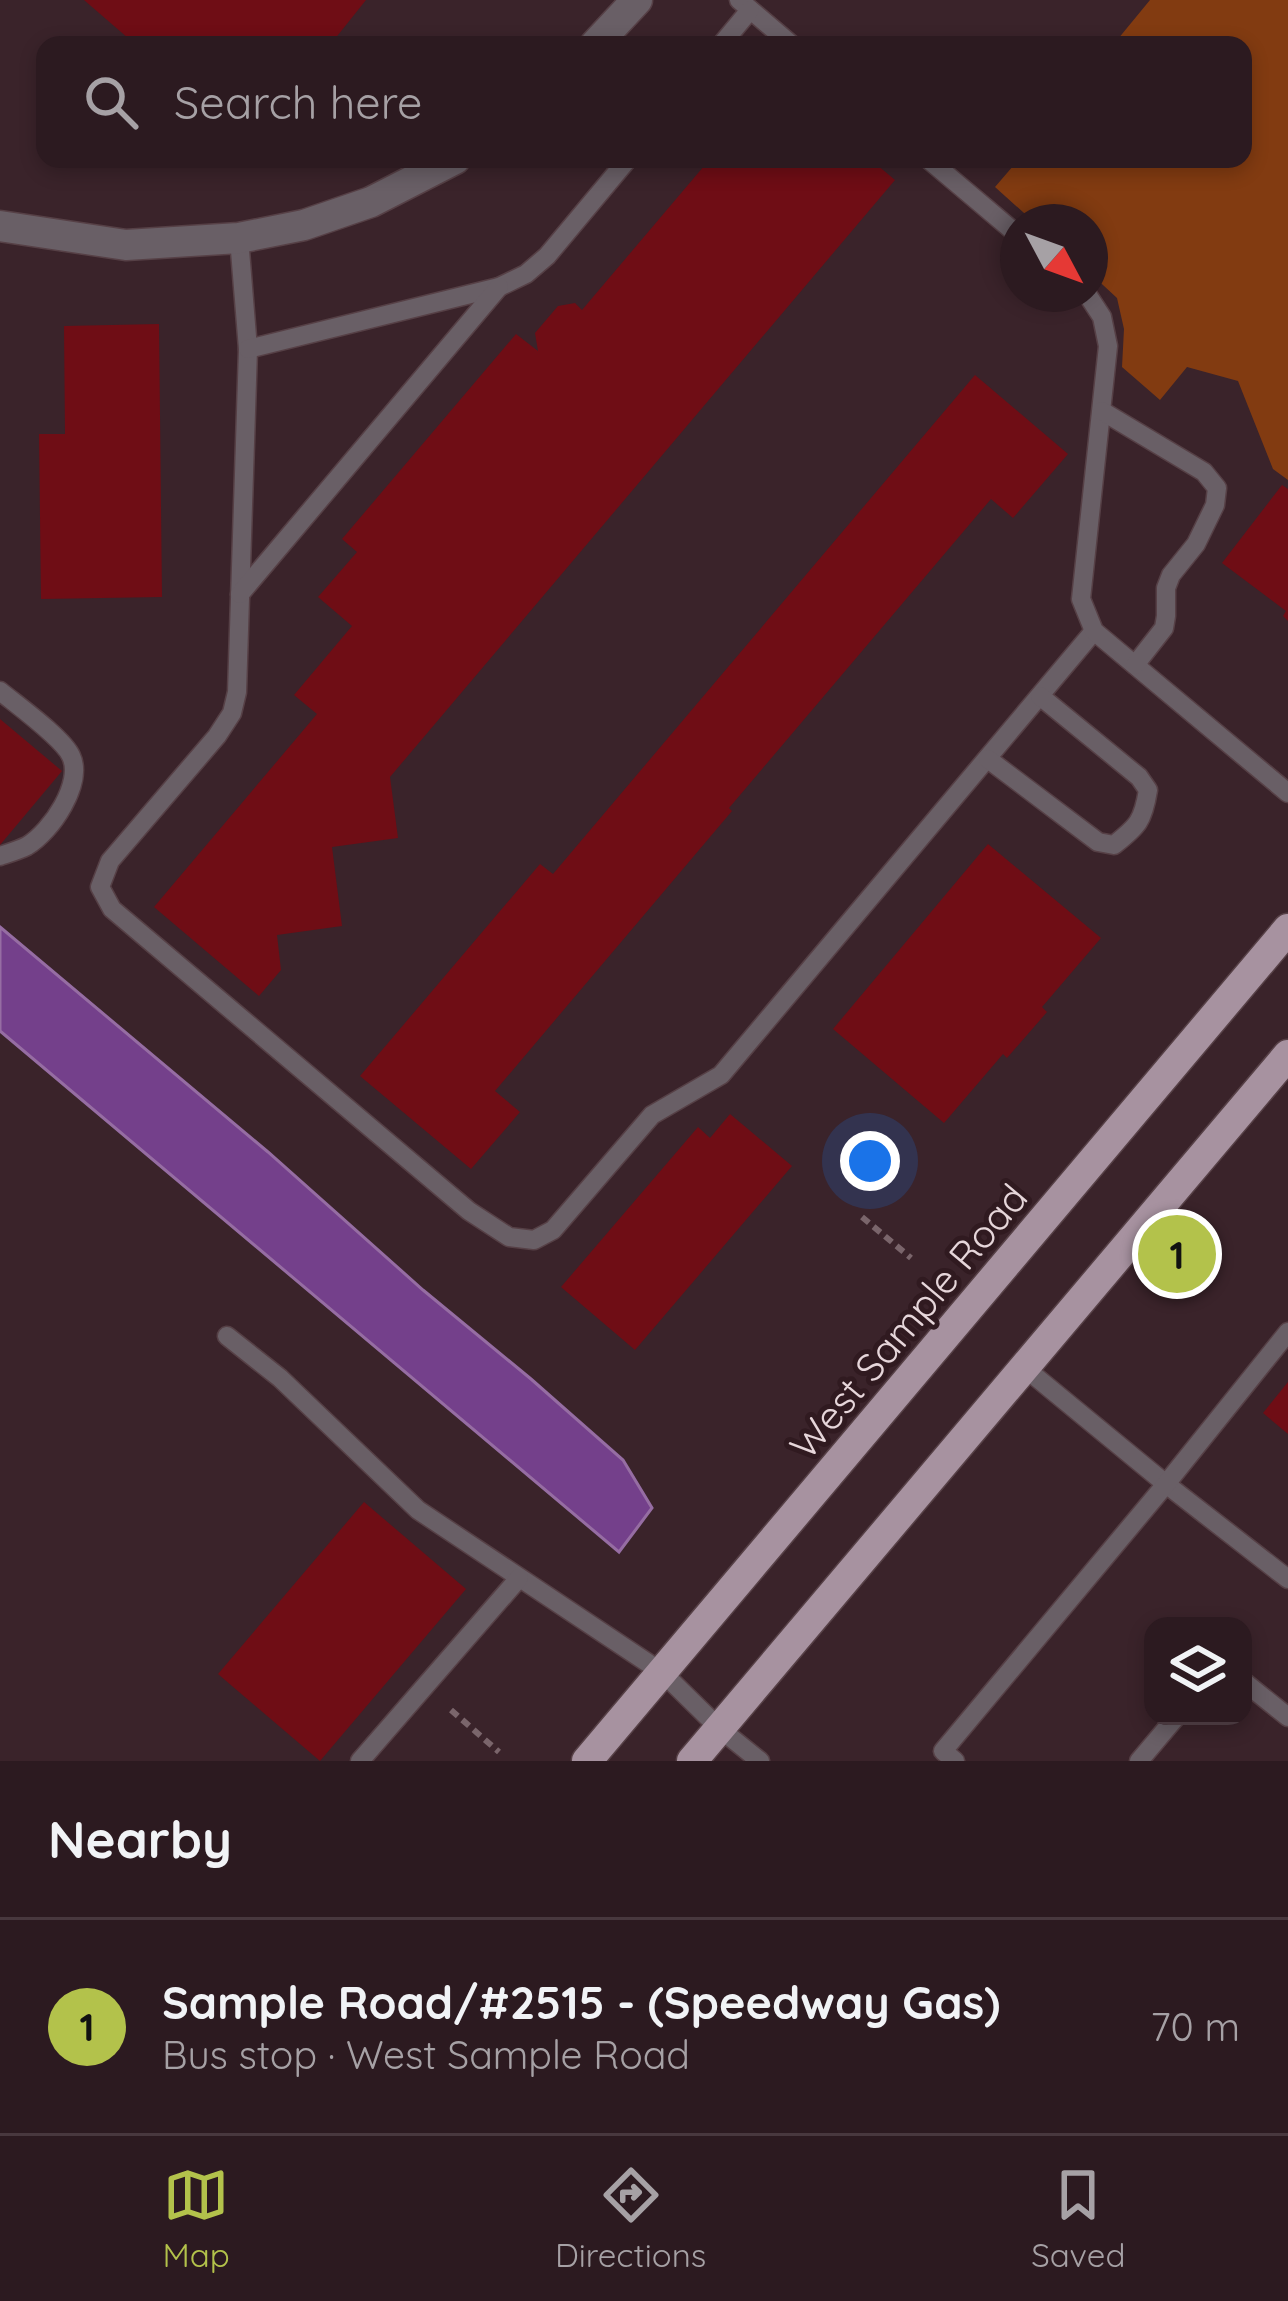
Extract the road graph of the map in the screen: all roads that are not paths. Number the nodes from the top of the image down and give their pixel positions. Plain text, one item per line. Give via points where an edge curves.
1 (637, 0) edge
2 (744, 5) edge
3 (603, 36) edge
4 (726, 36) edge
5 (781, 36) edge
6 (437, 168) edge
7 (620, 168) edge
8 (939, 168) edge
9 (1000, 220) edge
10 (0, 226) edge
11 (239, 238) junction
12 (499, 287) junction
13 (1099, 312) edge
14 (248, 350) junction
15 (1102, 411) junction
16 (240, 594) junction
17 (1094, 631) junction
18 (1135, 665) junction
19 (0, 691) edge
20 (1040, 696) junction
21 (988, 759) junction
22 (1288, 793) edge
23 (0, 856) edge
24 (1288, 929) edge
25 (1288, 1042) edge
26 (1288, 1055) edge
27 (1265, 1082) junction
28 (1288, 1332) edge
29 (227, 1336) dead end
30 (1025, 1368) junction
31 (1166, 1484) junction
32 (519, 1578) junction
33 (1288, 1579) edge
34 (663, 1673) junction
35 (1252, 1688) edge
36 (1288, 1717) edge
37 (1169, 1725) edge
38 (719, 1728) junction
39 (360, 1761) edge
40 (587, 1761) edge
41 (692, 1761) edge
42 (760, 1761) edge
43 (955, 1761) edge
44 (1139, 1761) edge

1 - 3 street
2 - 4 lane
2 - 5 lane
6 - 11 street via 371,202
7 - 12 lane via 547,256
8 - 9 lane
10 - 11 street via 126,245
11 - 14 lane
12 - 14 lane
12 - 16 lane
13 - 15 lane via 1108,346
14 - 16 lane
15 - 17 lane via 1081,599
15 - 18 lane via 1204,472 1216,488 1196,544 1166,587 1164,628
16 - 21 lane via 232,713 110,861 100,887 112,910 509,1237 534,1240 553,1230 652,1114 721,1075
17 - 18 lane
17 - 20 lane
18 - 22 lane
19 - 23 lane via 71,756 75,781 30,844
20 - 21 lane
20 - 21 lane via 1139,777 1148,790 1138,826 1114,845 1098,842
24 - 34 main road, West Sample Road
25 - 27 main road
26 - 27 main road
27 - 30 main road
28 - 31 lane
29 - 32 lane via 418,1510
30 - 31 lane
30 - 38 main road
31 - 33 lane
31 - 43 lane via 944,1751
32 - 34 lane
32 - 39 lane
34 - 38 lane
34 - 40 main road, West Sample Road
35 - 36 lane
37 - 44 lane
38 - 41 main road
38 - 42 lane

